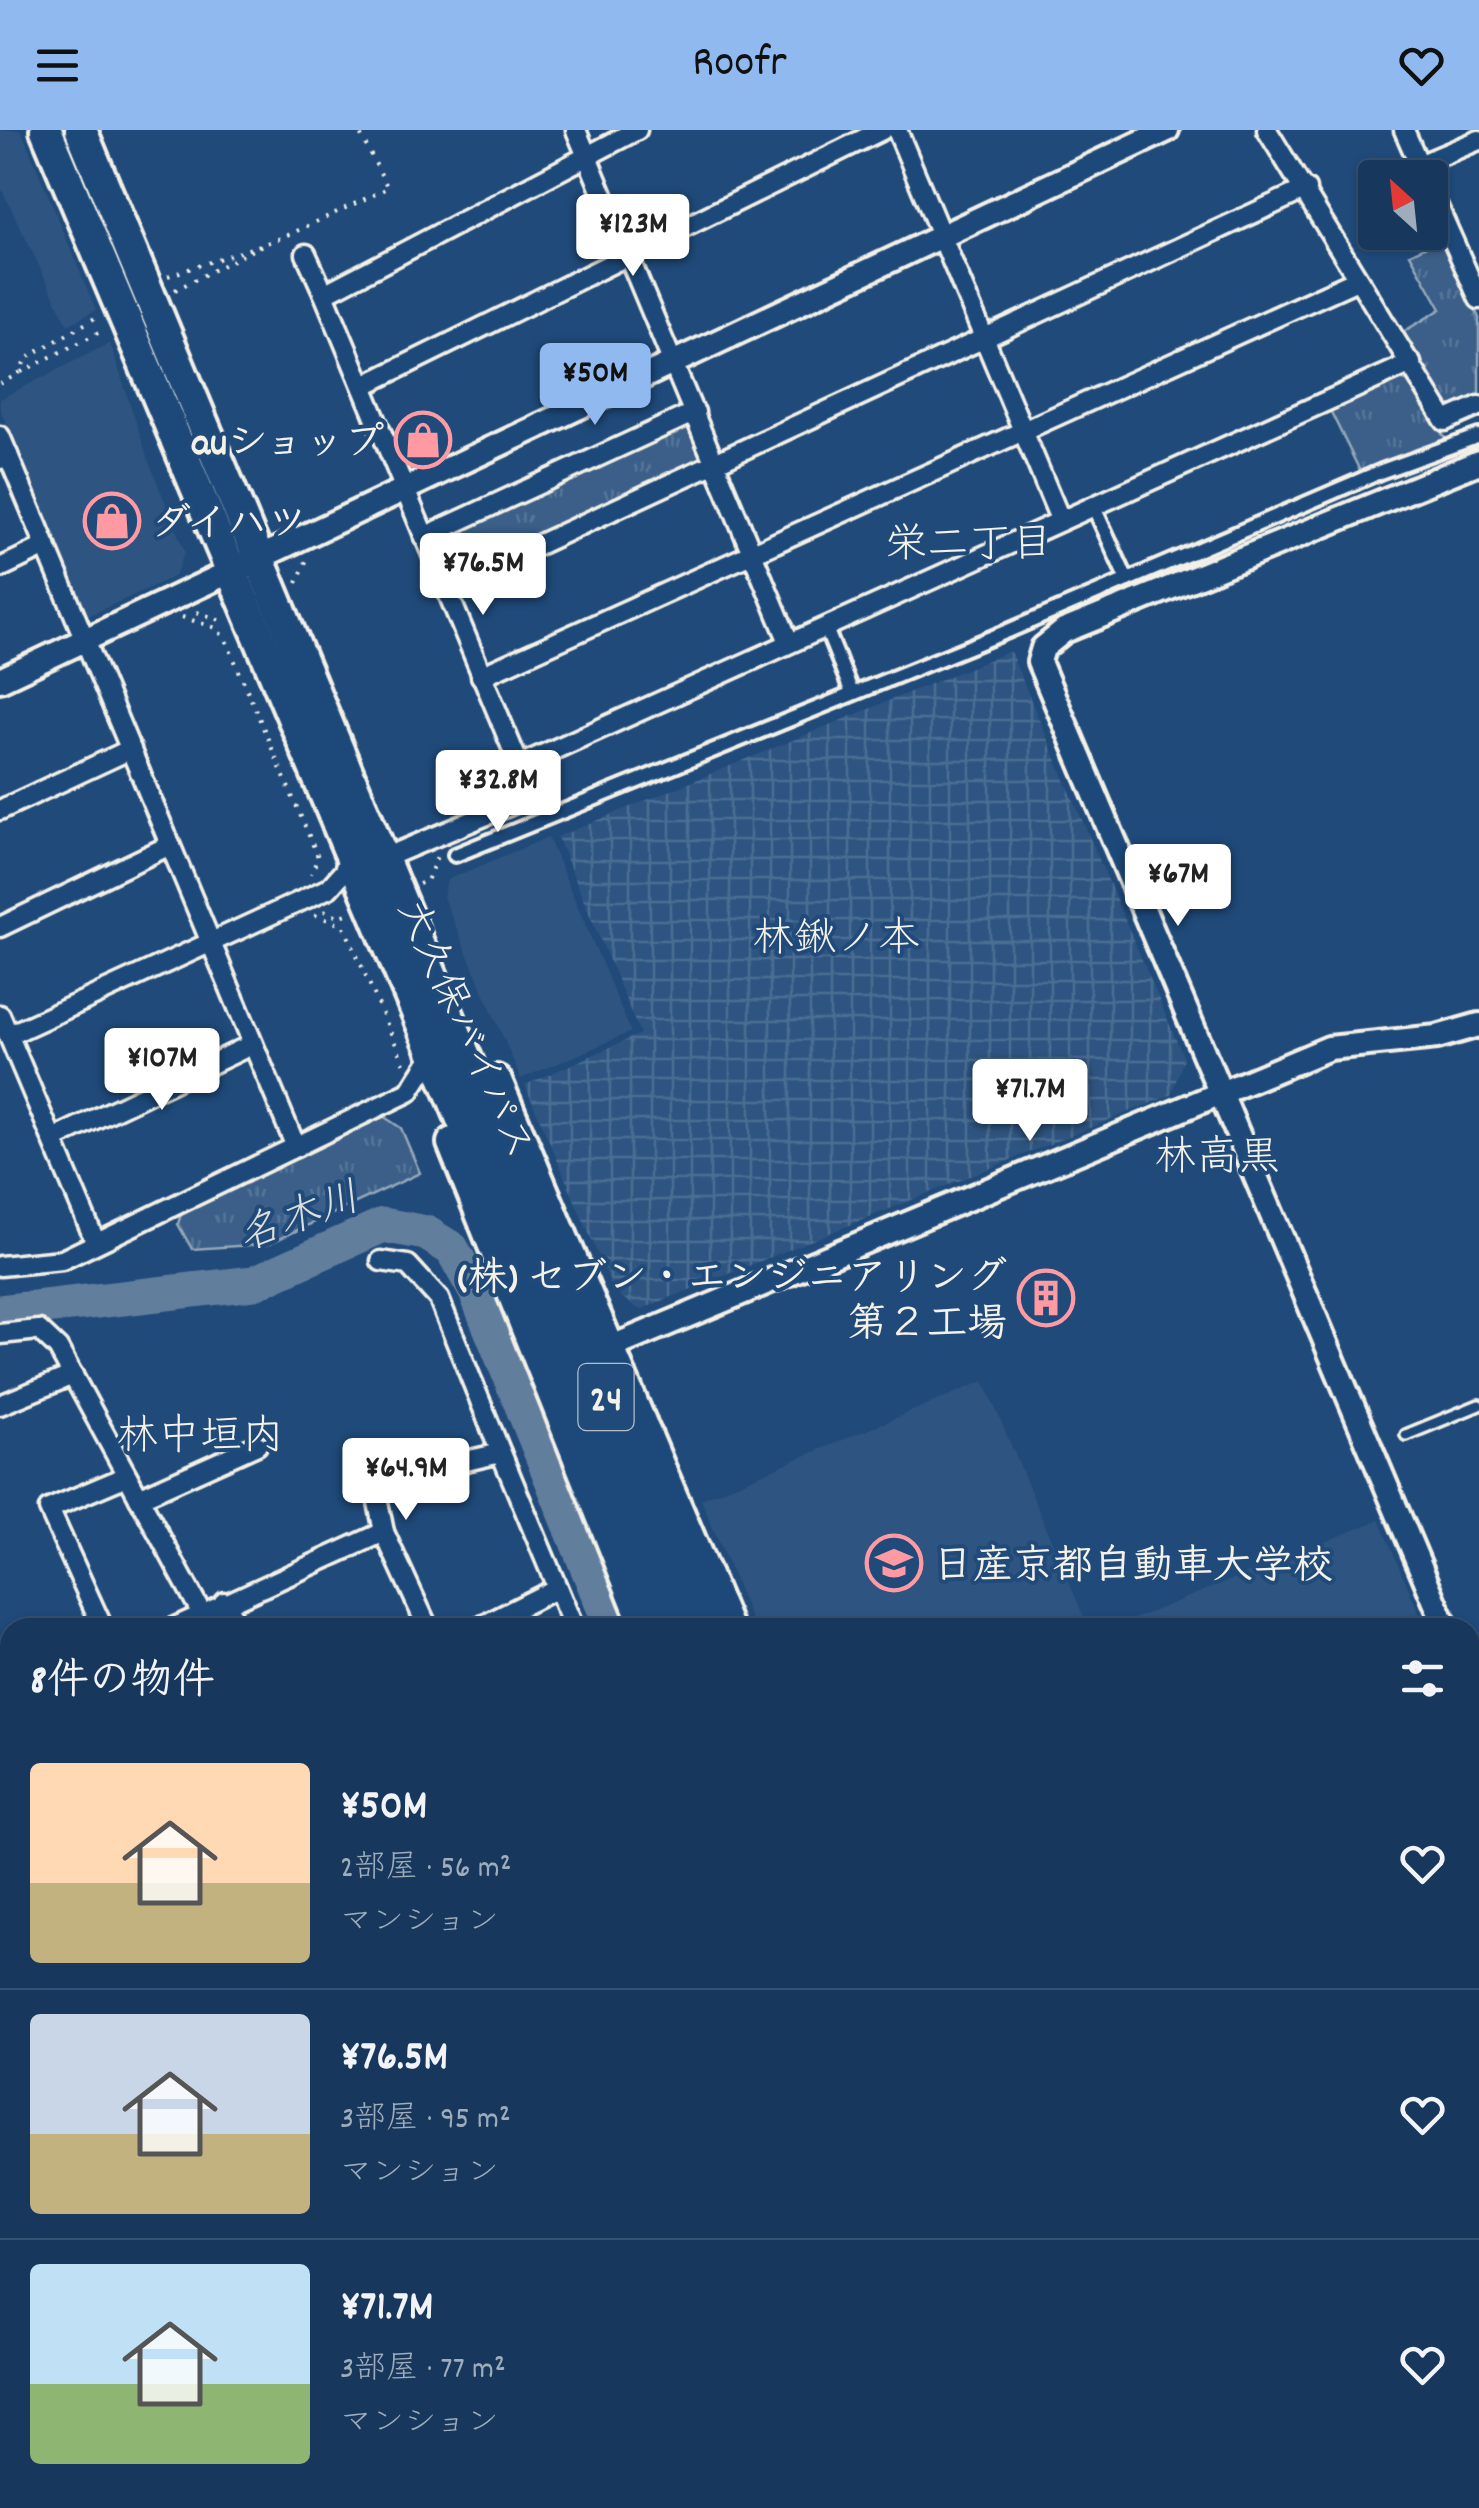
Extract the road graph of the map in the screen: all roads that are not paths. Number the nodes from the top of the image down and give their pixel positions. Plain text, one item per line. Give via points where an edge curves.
1 (46, 130) edge
2 (81, 130) edge
3 (576, 130) edge
4 (637, 130) edge
5 (882, 130) edge
6 (897, 130) edge
7 (1168, 130) edge
8 (1267, 130) edge
9 (1404, 130) edge
10 (1479, 140) edge
11 (588, 158) junction
12 (1417, 160) edge
13 (1443, 160) edge
14 (1306, 190) junction
15 (1448, 227) edge
16 (942, 237) junction
17 (306, 254) dead end
18 (628, 255) junction
19 (1358, 280) junction
20 (1477, 289) edge
21 (324, 294) junction
22 (984, 338) junction
23 (674, 362) junction
24 (1410, 363) junction
25 (363, 386) junction
26 (1479, 406) edge
27 (695, 412) junction
28 (1022, 431) junction
29 (0, 436) edge
30 (1479, 436) edge
31 (4, 457) edge
32 (1479, 462) edge
33 (716, 464) junction
34 (404, 489) junction
35 (1093, 505) junction
36 (1060, 519) junction
37 (424, 536) junction
38 (46, 546) junction
39 (752, 554) junction
40 (245, 563) junction
41 (0, 568) edge
42 (1127, 580) junction
43 (445, 588) junction
44 (824, 626) junction
45 (87, 639) junction
46 (789, 642) junction
47 (482, 676) junction
48 (0, 680) edge
49 (852, 693) junction
50 (131, 749) junction
51 (520, 766) junction
52 (0, 810) edge
53 (168, 846) junction
54 (349, 855) junction
55 (454, 855) dead end
56 (382, 858) junction
57 (0, 927) edge
58 (208, 942) junction
59 (425, 957) junction
60 (412, 1002) junction
61 (0, 1015) edge
62 (1479, 1025) edge
63 (9, 1035) junction
64 (251, 1044) junction
65 (427, 1064) junction
66 (1218, 1092) junction
67 (52, 1139) junction
68 (296, 1147) junction
69 (500, 1171) junction
70 (96, 1243) junction
71 (381, 1260) dead end
72 (0, 1266) edge
73 (0, 1334) edge
74 (612, 1346) junction
75 (73, 1375) junction
76 (0, 1405) edge
77 (1479, 1405) edge
78 (1406, 1435) dead end
79 (258, 1445) dead end
80 (500, 1453) junction
81 (127, 1476) junction
82 (139, 1498) junction
83 (384, 1532) junction
84 (557, 1588) junction
85 (224, 1602) junction
86 (201, 1612) junction
87 (98, 1618) edge
88 (190, 1618) edge
89 (233, 1618) edge
90 (423, 1618) edge
91 (498, 1618) edge
92 (570, 1618) edge
93 (643, 1618) edge
94 (672, 1618) edge
95 (698, 1618) edge
96 (723, 1618) edge
97 (1442, 1618) edge

1 - 40 highway, 大久保バイパス / 24 via 119,305
2 - 40 highway, 大久保バイパス / 24 via 160,287
3 - 11 street
4 - 11 street
5 - 18 street
6 - 16 street
7 - 16 street
8 - 14 street
9 - 12 street
10 - 13 street
11 - 18 street
11 - 21 street
14 - 19 street
14 - 22 street
15 - 20 street
16 - 22 street
16 - 23 street
17 - 21 street
18 - 23 street
18 - 25 street
19 - 24 street
19 - 28 street
21 - 25 street
22 - 28 street
22 - 33 street
23 - 27 street
23 - 34 street
24 - 26 street via 1445,420
24 - 35 street
25 - 34 street
27 - 33 street
27 - 37 street
28 - 36 street
28 - 39 street
29 - 31 street
30 - 42 street
31 - 38 street
32 - 66 street via 1064,631 1042,648 1039,662
33 - 39 street
33 - 43 street
34 - 37 street
34 - 40 street
35 - 36 street
35 - 42 street
36 - 44 street
37 - 43 street
38 - 41 street
38 - 45 street
39 - 46 street
39 - 47 street
40 - 45 street
40 - 54 highway, 大久保バイパス / 24
40 - 56 highway, 大久保バイパス / 24
42 - 49 street
43 - 47 street
44 - 46 street
44 - 49 street
45 - 48 street
45 - 50 street
46 - 51 street
47 - 51 street
49 - 55 street
50 - 52 street
50 - 53 street
51 - 56 street via 532,796
53 - 57 street
53 - 58 street
54 - 58 street via 335,882
54 - 60 highway, 大久保バイパス / 24
56 - 59 highway, 大久保バイパス / 24
58 - 63 street
58 - 64 street
59 - 69 highway, 大久保バイパス / 24
59 - 74 highway via 453,994 522,1133
60 - 65 highway
60 - 69 highway, 大久保バイパス / 24
61 - 63 street
62 - 66 street via 1437,1037 1329,1048
63 - 67 street
64 - 67 street
64 - 68 street
65 - 68 street via 409,1092
65 - 93 highway
66 - 74 street
66 - 97 street
67 - 70 street
68 - 70 street
69 - 94 highway, 大久保バイパス / 24
69 - 95 highway, 大久保バイパス / 24
70 - 72 street via 62,1260
71 - 80 street via 408,1265 440,1299
73 - 75 street via 39,1330
74 - 96 highway
75 - 76 street
75 - 81 street
77 - 78 lane
79 - 82 street
80 - 83 street via 382,1480 376,1492
80 - 84 street
81 - 82 street
81 - 87 street via 49,1509
82 - 86 street
83 - 85 street
83 - 90 street
84 - 91 street
84 - 92 street
85 - 86 street
85 - 89 street
86 - 88 street

